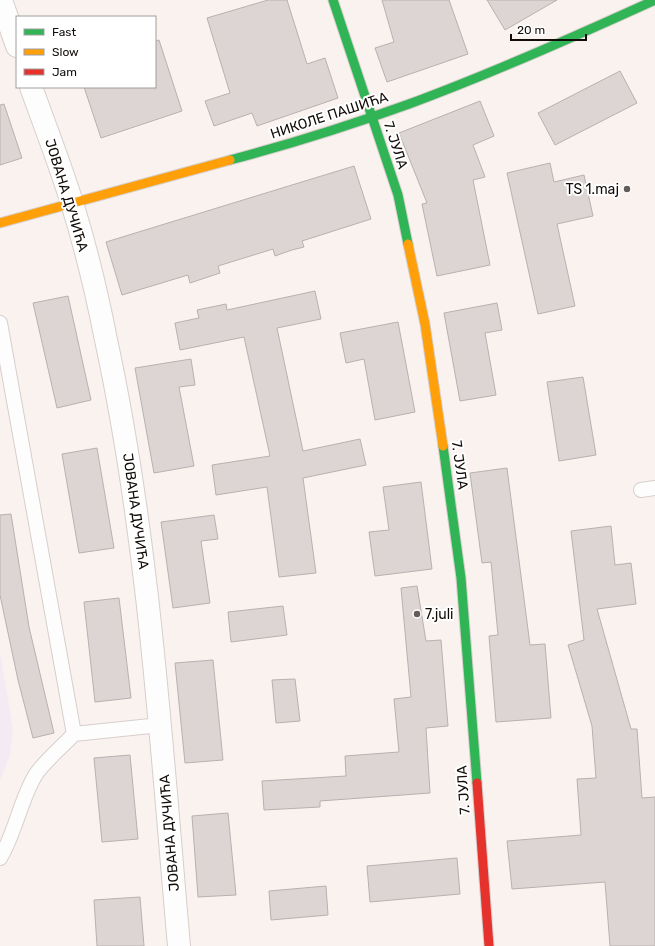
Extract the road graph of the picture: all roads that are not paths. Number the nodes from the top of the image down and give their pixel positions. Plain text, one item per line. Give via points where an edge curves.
1 (1, 0) edge
2 (333, 0) edge
3 (655, 0) edge
4 (16, 43) edge
5 (31, 88) edge
6 (372, 117) junction
7 (72, 204) junction
8 (0, 223) edge
9 (0, 323) edge
10 (655, 488) edge
11 (641, 490) dead end
12 (160, 725) junction
13 (74, 734) junction
14 (0, 858) edge
15 (179, 946) edge
16 (489, 946) edge

1 - 4 street
2 - 6 street, 7. ЈУЛА
3 - 6 street, НИКОЛЕ ПАШИЋА via 524,58
5 - 7 street, ЈОВАНА ДУЧИЋА
6 - 7 street, НИКОЛЕ ПАШИЋА via 268,150
6 - 16 street, 7. ЈУЛА via 398,195 425,324 438,409 461,578
7 - 8 street, НИКОЛЕ ПАШИЋА
7 - 12 street, ЈОВАНА ДУЧИЋА via 106,338 122,421 145,574
9 - 13 lane
10 - 11 lane
12 - 13 lane
12 - 15 street, ЈОВАНА ДУЧИЋА
13 - 14 lane via 37,773

